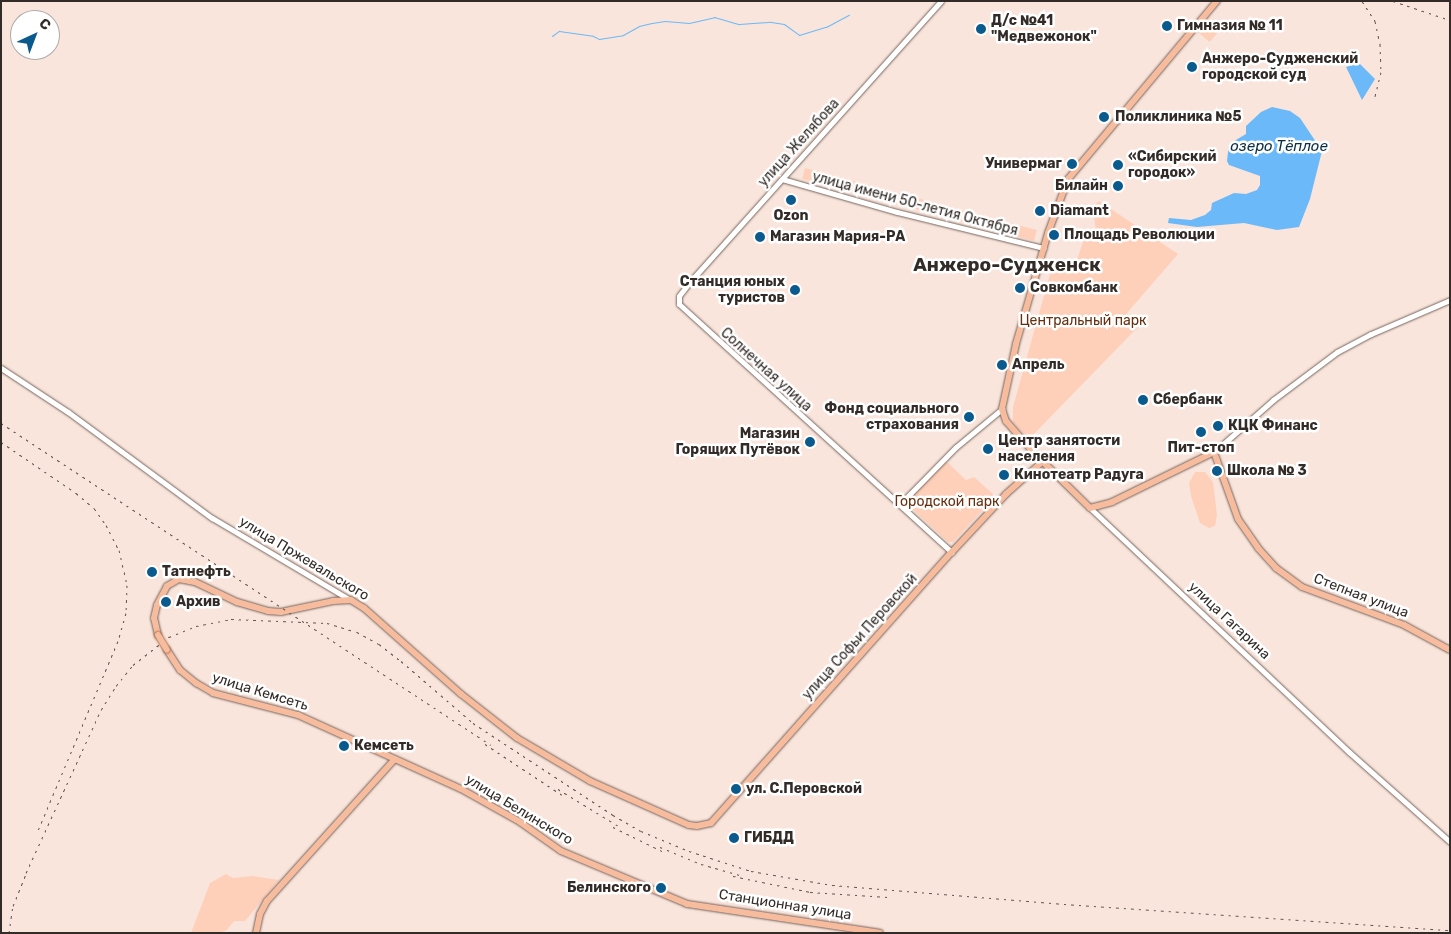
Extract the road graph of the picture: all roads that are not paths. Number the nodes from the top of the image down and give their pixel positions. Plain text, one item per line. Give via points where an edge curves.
1 (941, 1) edge
2 (1217, 1) edge
3 (782, 179) junction
4 (1044, 248) junction
5 (1450, 300) edge
6 (679, 304) joint
7 (1, 368) edge
8 (1002, 409) junction
9 (1214, 452) junction
10 (1042, 462) junction
11 (901, 503) junction
12 (1090, 508) junction
13 (952, 552) junction
14 (351, 600) junction
15 (1450, 650) edge
16 (394, 760) junction
17 (697, 826) joint
18 (1450, 842) edge
19 (687, 904) joint
20 (256, 933) edge
21 (880, 933) edge

1 - 3 street, улица Желябова
2 - 4 main road via 1068,179
3 - 4 street, улица имени 50-летия Октября via 897,212
3 - 6 street, улица Желябова via 679,296
4 - 8 main road via 1016,344
5 - 9 street via 1370,334 1337,352 1273,400
6 - 11 street, Солнечная улица
7 - 14 street, улица Пржевальского via 68,412 212,518
8 - 10 main road, улица Гагарина via 1010,425
8 - 11 street via 956,447
9 - 12 main road via 1112,502
9 - 15 main road, Степная улица via 1238,519 1276,568 1302,587 1404,625
10 - 12 main road, улица Гагарина
10 - 13 main road, улица Софьи Перовской via 1006,494
11 - 13 street, Солнечная улица
12 - 18 street, улица Гагарина via 1349,752
13 - 17 main road, улица Софьи Перовской via 711,823
14 - 16 main road, улица Кемсеть, bridge via 281,612 264,611 195,582 178,579 167,586 154,618 158,635 167,650 180,670 196,683 213,693 298,715
14 - 17 main road, улица Пржевальского via 461,694 524,742 590,781
16 - 19 main road, улица Белинского via 461,789 520,822 561,851
16 - 20 main road via 267,901
19 - 21 main road, Станционная улица

